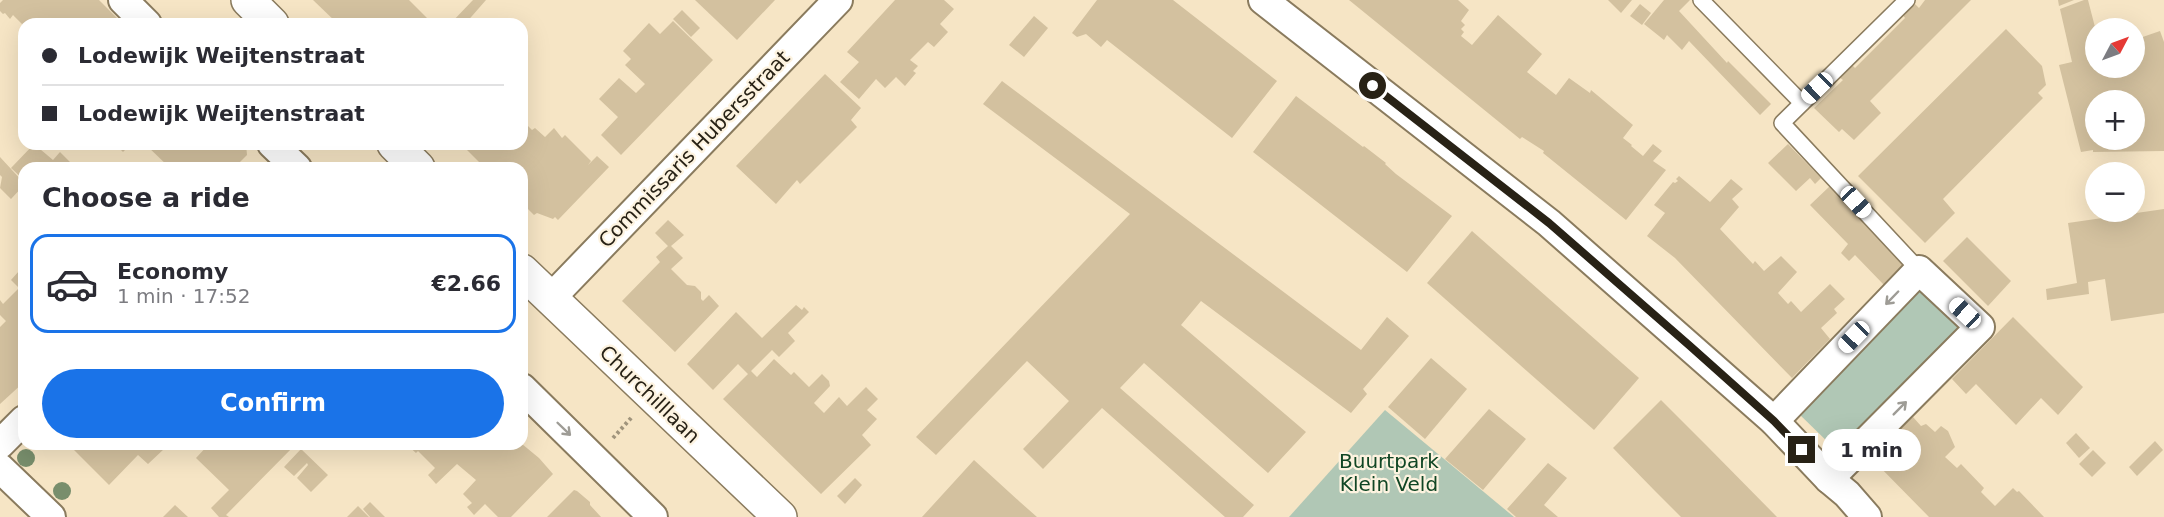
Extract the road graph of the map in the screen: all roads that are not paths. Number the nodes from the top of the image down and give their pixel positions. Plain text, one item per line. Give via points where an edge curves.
1 (123, 0) edge
2 (248, 0) edge
3 (838, 0) edge
4 (1263, 0) edge
5 (1701, 0) edge
6 (1907, 0) edge
7 (141, 18) edge
8 (266, 18) edge
9 (1802, 103) junction
10 (400, 150) edge
11 (412, 162) edge
12 (1919, 270) junction
13 (528, 277) edge
14 (550, 299) junction
15 (528, 394) edge
16 (1774, 421) junction
17 (18, 426) edge
18 (0, 444) edge
19 (0, 468) edge
20 (1829, 479) junction
21 (51, 517) edge
22 (654, 517) edge
23 (780, 517) edge
24 (1867, 517) edge

1 - 7 street
2 - 8 street
3 - 14 street, Commissaris Hubersstraat
4 - 16 street via 1549,223
5 - 9 lane
6 - 9 lane
9 - 12 lane via 1782,123
10 - 11 street
12 -> 16 street
20 -> 12 street via 1980,327
13 - 14 street, Churchilllaan
14 - 23 street, Churchilllaan
15 -> 22 street
16 - 20 street
17 - 18 street
19 - 21 street
20 - 24 street

